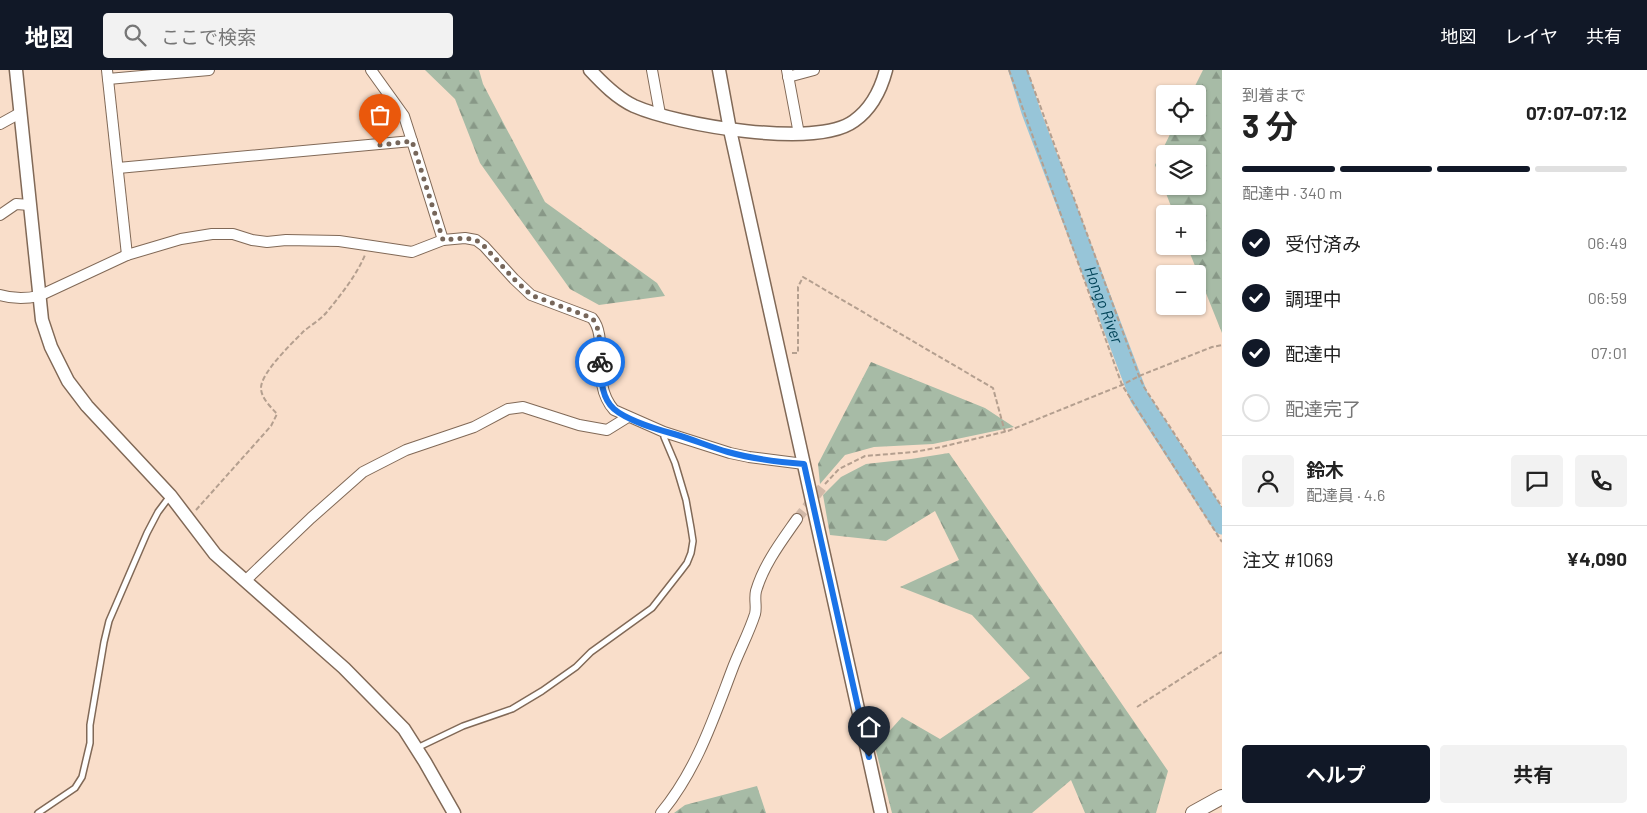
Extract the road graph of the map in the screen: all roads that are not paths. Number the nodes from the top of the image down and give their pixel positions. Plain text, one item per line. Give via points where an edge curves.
1 (16, 70) edge
2 (209, 70) edge
3 (371, 70) edge
4 (590, 70) edge
5 (652, 70) edge
6 (719, 70) edge
7 (814, 70) edge
8 (886, 70) edge
9 (787, 73) edge
10 (108, 74) edge
11 (20, 113) junction
12 (660, 114) junction
13 (0, 124) edge
14 (730, 130) junction
15 (799, 134) junction
16 (412, 141) junction
17 (118, 168) junction
18 (30, 205) junction
19 (0, 214) edge
20 (443, 240) junction
21 (127, 255) junction
22 (0, 295) edge
23 (39, 296) junction
24 (628, 417) junction
25 (664, 432) junction
26 (804, 464) junction
27 (170, 496) junction
28 (797, 519) tunnel mouth
29 (245, 581) junction
30 (417, 748) junction
31 (1222, 797) edge
32 (38, 813) edge
33 (454, 813) edge
34 (661, 813) edge
35 (881, 813) edge
36 (1194, 813) edge

1 - 11 street
2 - 10 street
3 - 16 street via 404,116
4 - 12 street via 618,97
5 - 12 street
6 - 14 street
7 - 9 street
8 - 15 street via 877,94 854,122 820,133
9 - 15 street
10 - 17 street
11 - 13 street
11 - 18 street
12 - 14 street
14 - 15 street
14 - 26 street
16 - 17 street
16 - 20 street
17 - 21 street
18 - 19 street via 16,204
18 - 23 street
20 - 21 street via 412,252 339,241 267,242 233,234 212,234 181,239
20 - 24 street via 476,240 531,295 592,318 599,333 602,384 606,396 614,410
21 - 23 street
22 - 23 street via 26,299
23 - 27 street via 42,320 51,347 68,381
24 - 25 street
24 - 29 street via 607,430 579,425 523,407 508,409 474,427 406,450 364,472 310,518
25 - 26 street via 748,457
25 - 30 lane via 686,500 693,542 692,553 681,571 652,608 542,691 512,708
26 - 35 street
27 - 29 street via 214,554
27 - 32 lane via 147,533 109,621 82,777 75,788
28 - 34 street via 771,556 760,581 754,601 756,611 707,734 688,775
29 - 30 street via 344,668 404,729
30 - 33 street
31 - 36 main road

